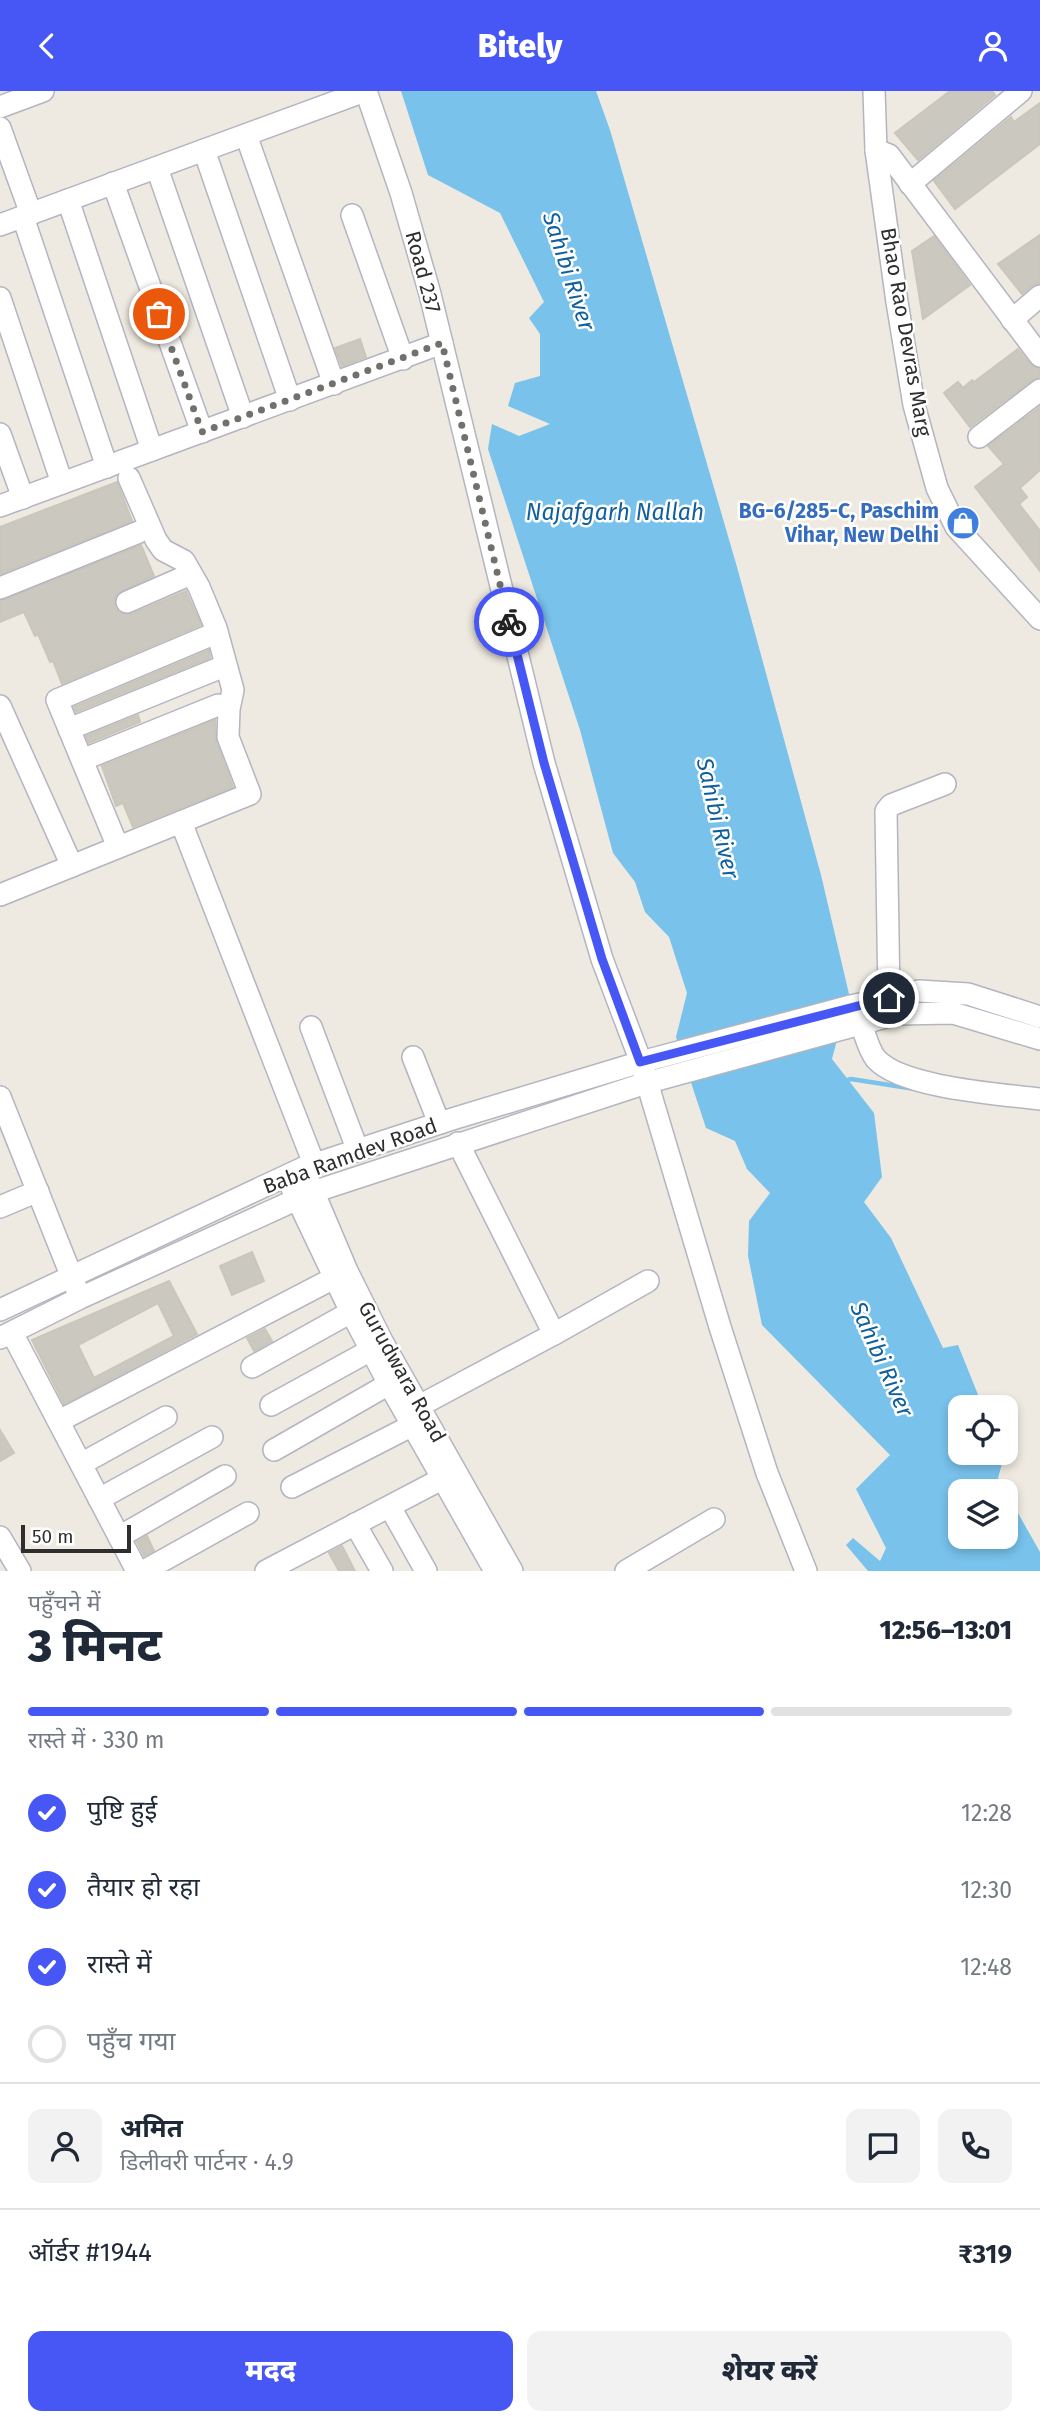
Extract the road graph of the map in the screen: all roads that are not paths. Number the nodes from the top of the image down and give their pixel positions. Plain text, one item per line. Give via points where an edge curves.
1 (43, 91) edge
2 (365, 91) edge
3 (1021, 91) edge
4 (878, 94) edge
5 (0, 107) edge
6 (0, 128) edge
7 (246, 135) junction
8 (204, 150) junction
9 (876, 150) junction
10 (157, 167) junction
11 (113, 183) junction
12 (910, 184) junction
13 (68, 200) junction
14 (27, 215) junction
15 (352, 215) dead end
16 (0, 225) edge
17 (1040, 296) edge
18 (0, 298) edge
19 (1012, 320) junction
20 (442, 343) junction
21 (1040, 356) edge
22 (403, 359) junction
23 (334, 384) junction
24 (1040, 390) edge
25 (290, 400) junction
26 (243, 417) junction
27 (202, 432) junction
28 (0, 434) edge
29 (979, 437) dead end
30 (152, 450) junction
31 (107, 467) junction
32 (129, 478) dead end
33 (62, 483) junction
34 (23, 498) junction
35 (0, 506) edge
36 (139, 532) dead end
37 (191, 574) junction
38 (0, 588) edge
39 (127, 602) dead end
40 (1040, 619) edge
41 (211, 635) dead end
42 (222, 667) dead end
43 (218, 705) dead end
44 (0, 706) edge
45 (69, 729) junction
46 (7, 741) edge
47 (82, 760) junction
48 (944, 785) dead end
49 (181, 822) junction
50 (118, 847) junction
51 (72, 866) junction
52 (0, 895) edge
53 (889, 998) junction
54 (858, 1017) junction
55 (1040, 1017) edge
56 (311, 1027) dead end
57 (1040, 1039) edge
58 (413, 1057) dead end
59 (643, 1072) junction
60 (0, 1097) edge
61 (1040, 1099) edge
62 (439, 1123) junction
63 (458, 1143) junction
64 (358, 1151) junction
65 (300, 1169) junction
66 (38, 1191) junction
67 (305, 1196) junction
68 (0, 1207) edge
69 (72, 1277) junction
70 (334, 1278) junction
71 (648, 1281) dead end
72 (80, 1298) junction
73 (2, 1303) edge
74 (351, 1312) junction
75 (554, 1334) junction
76 (6, 1335) edge
77 (371, 1350) junction
78 (252, 1367) dead end
79 (389, 1384) junction
80 (271, 1405) dead end
81 (416, 1416) junction
82 (166, 1417) dead end
83 (58, 1422) junction
84 (212, 1437) dead end
85 (274, 1450) dead end
86 (81, 1464) junction
87 (450, 1475) junction
88 (225, 1476) dead end
89 (292, 1487) dead end
90 (99, 1499) junction
91 (390, 1507) junction
92 (248, 1513) dead end
93 (714, 1519) dead end
94 (355, 1524) junction
95 (0, 1537) edge
96 (119, 1537) junction
97 (487, 1568) edge
98 (20, 1571) edge
99 (137, 1571) edge
100 (144, 1571) edge
101 (266, 1571) edge
102 (382, 1571) edge
103 (426, 1571) edge
104 (512, 1571) edge
105 (626, 1571) edge
106 (806, 1571) edge

1 - 5 street
2 - 7 street
2 - 20 street, Road 237 via 401,193
3 - 12 street
4 - 9 street, Bhao Rao Devras Marg
6 - 14 street
7 - 8 street
7 - 23 street
8 - 10 street
8 - 25 street
9 - 12 street via 889,155
9 - 40 street, Bhao Rao Devras Marg via 914,405 937,488 956,527
10 - 11 street
10 - 26 street
11 - 13 street
11 - 27 street
12 - 19 street
13 - 14 street
13 - 30 street
14 - 16 street
14 - 31 street
15 - 22 street
17 - 19 street
18 - 33 street
19 - 21 street
20 - 22 street
20 - 59 street, Road 237 via 544,763 602,959
22 - 23 street
23 - 25 street
24 - 29 street
25 - 26 street
26 - 27 street
27 - 30 street
28 - 34 street
30 - 31 street
31 - 33 street
32 - 37 street via 156,540 163,550 184,561
33 - 34 street
34 - 35 street
36 - 38 street
37 - 39 street
37 - 49 street via 216,628 232,680 228,737 250,794
41 - 45 street via 57,700
42 - 45 street
43 - 47 street
44 - 46 street
45 - 47 street
46 - 51 street
47 - 50 street
48 - 53 street via 886,811
49 - 50 street
49 - 65 street, Gurudwara Road
50 - 51 street
51 - 52 street
53 - 54 street
53 - 55 street via 919,991 968,994
54 - 57 street via 953,1013
54 - 59 street, Baba Ramdev Road
54 - 61 street via 875,1058 890,1070 925,1082
56 - 64 street
58 - 62 street
59 - 62 street, Baba Ramdev Road
59 - 63 street
59 - 106 street, Road 237 via 763,1461
60 - 66 street
62 - 64 street, Baba Ramdev Road
63 - 67 street
63 - 75 street
64 - 65 street, Baba Ramdev Road
65 - 67 street, Gurudwara Road
65 - 69 street, Baba Ramdev Road
66 - 68 street
66 - 69 street
67 - 70 street, Gurudwara Road
67 - 72 street
67 - 81 street, Gurudwara Road via 364,1305
69 - 72 street
69 - 73 street, Baba Ramdev Road
70 - 74 street, Gurudwara Road
70 - 83 street
71 - 75 street
72 - 76 street
74 - 77 street, Gurudwara Road
74 - 78 street
75 - 81 street
76 - 83 street
77 - 79 street, Gurudwara Road
77 - 80 street
79 - 81 street, Gurudwara Road
79 - 85 street
81 - 87 street, Gurudwara Road
81 - 89 street
82 - 86 street
83 - 86 street
84 - 90 street
86 - 90 street
87 - 91 street
87 - 97 street, Gurudwara Road
87 - 104 street, Gurudwara Road
88 - 96 street
90 - 96 street
91 - 94 street
91 - 103 street
92 - 100 street
93 - 105 street
94 - 101 street
94 - 102 street
95 - 98 street
96 - 99 street

